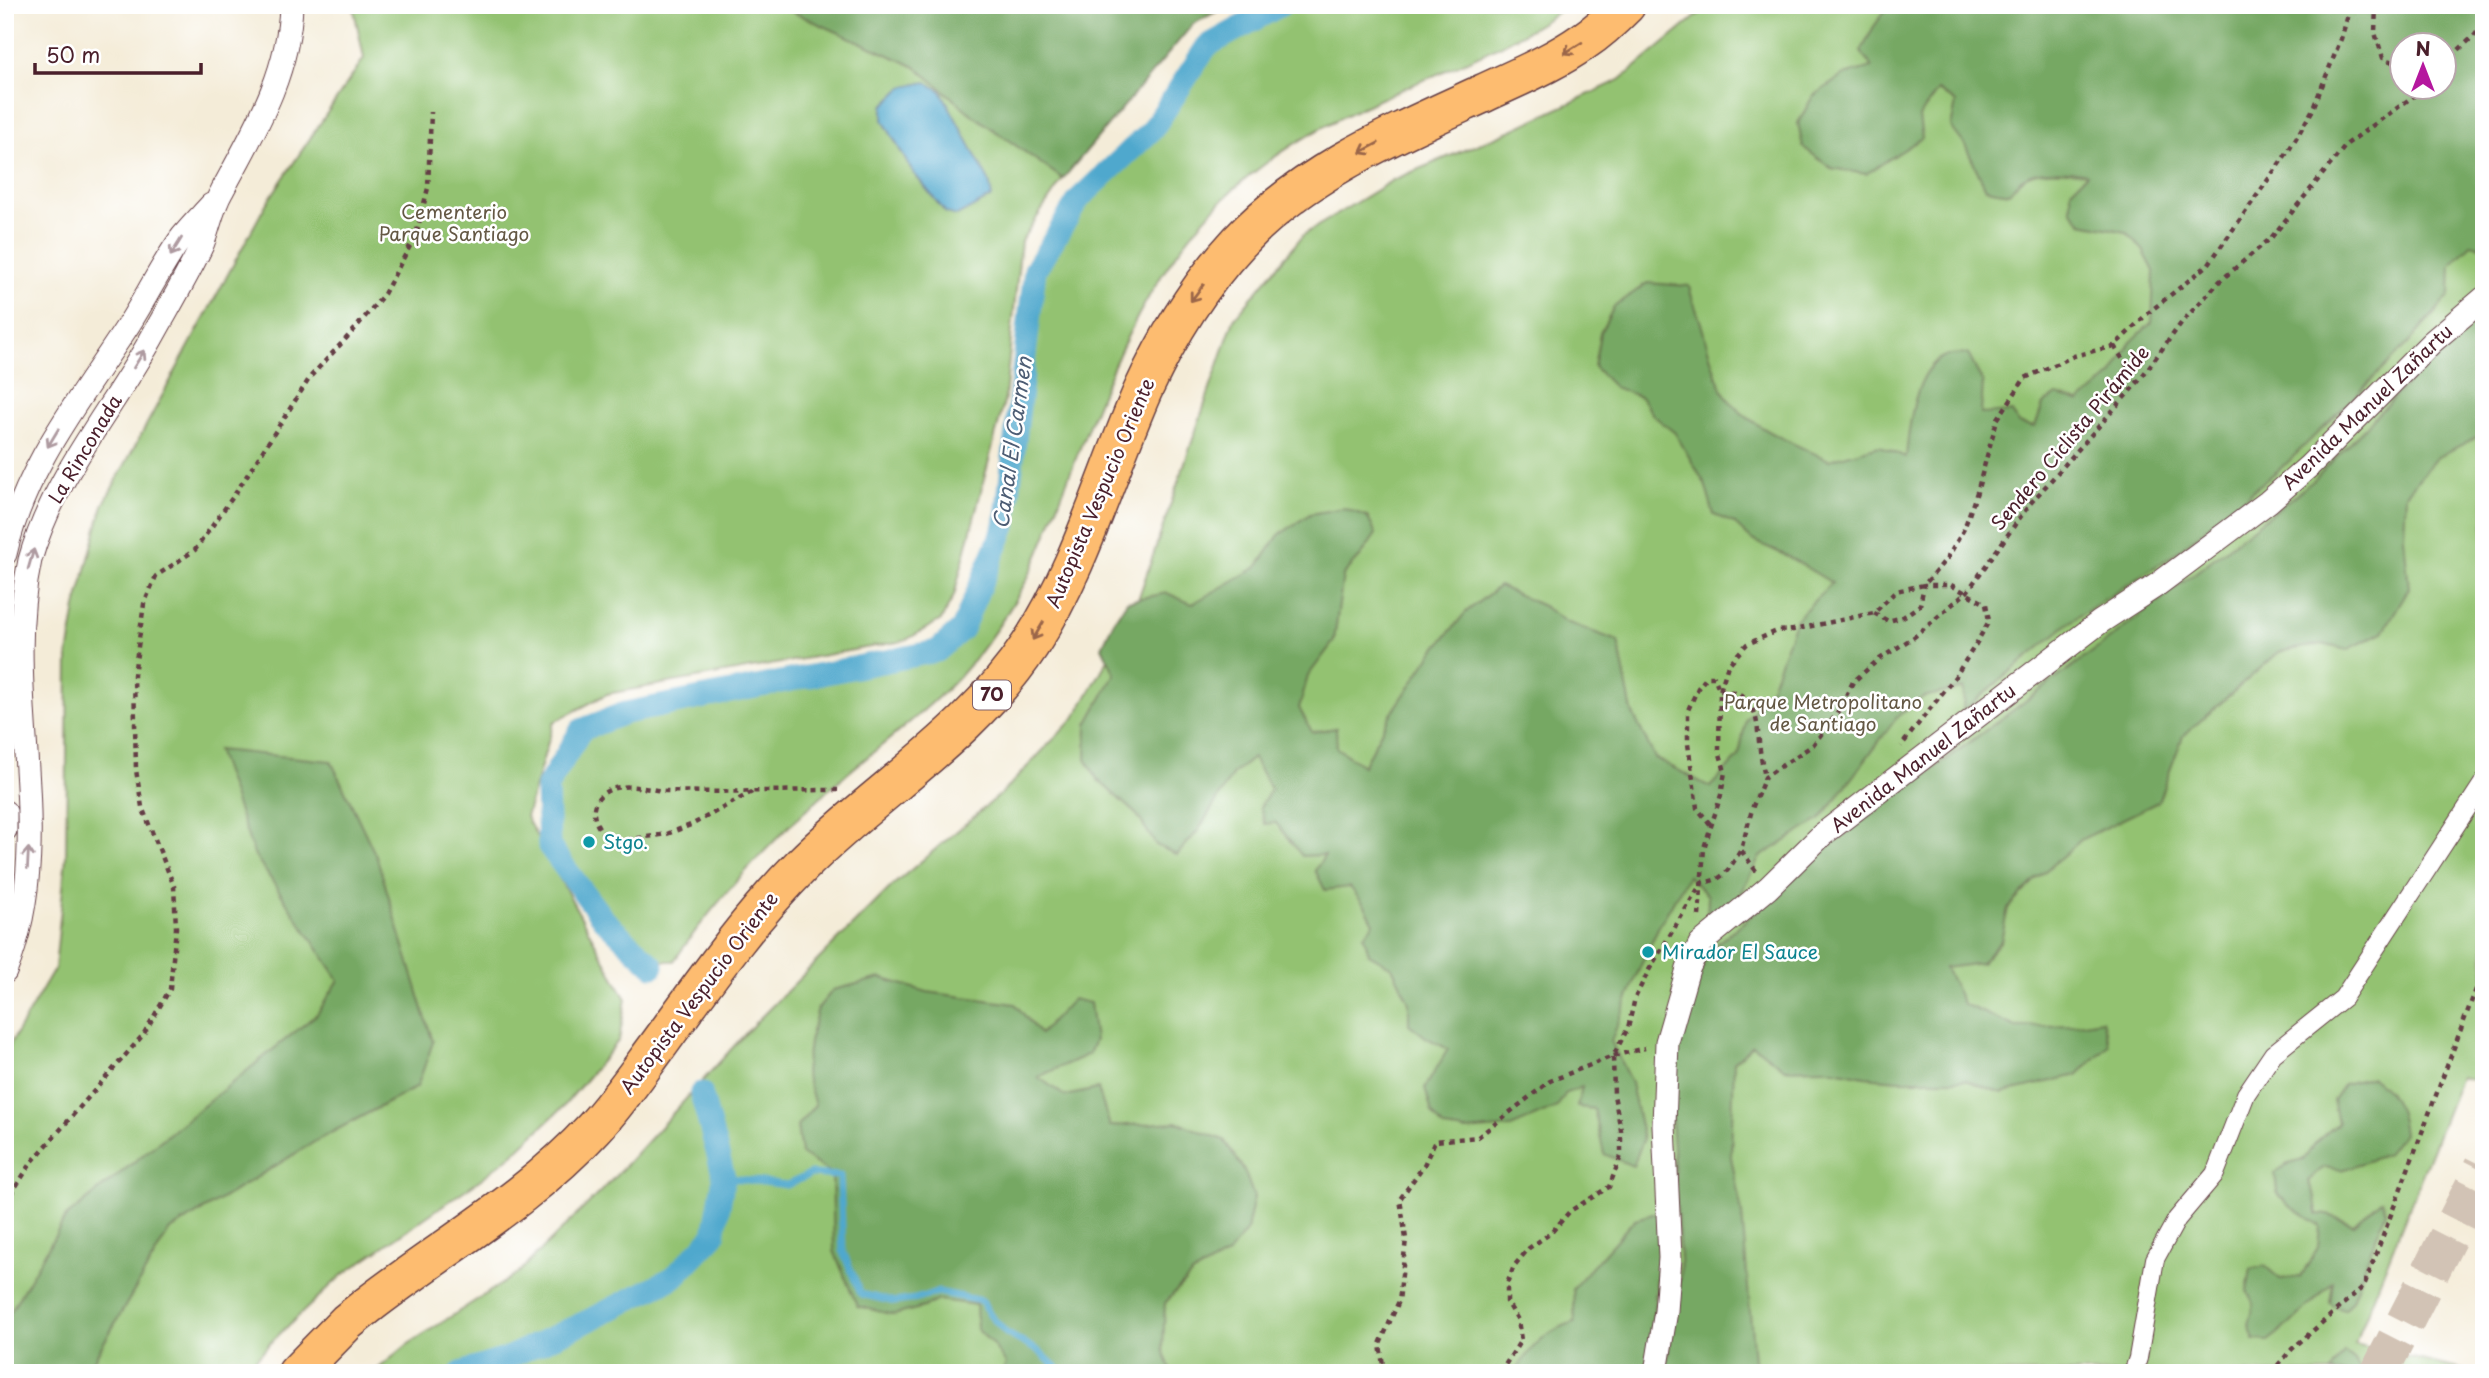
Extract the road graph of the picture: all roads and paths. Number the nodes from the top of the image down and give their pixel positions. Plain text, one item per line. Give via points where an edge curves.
1 (291, 5) edge
2 (1626, 5) edge
3 (2351, 5) edge
4 (2376, 5) edge
5 (2484, 22) edge
6 (2458, 49) edge
7 (2388, 60) edge
8 (2406, 102) edge
9 (431, 112) dead end
10 (219, 195) junction
11 (2484, 298) edge
12 (2114, 346) junction
13 (2138, 382) junction
14 (85, 387) junction
15 (112, 403) junction
16 (5, 554) edge
17 (1924, 585) junction
18 (1968, 592) junction
19 (1874, 613) junction
20 (1720, 691) junction
21 (1899, 749) dead end
22 (1765, 777) junction
23 (2484, 782) edge
24 (838, 790) dead end
25 (752, 792) junction
26 (5, 812) edge
27 (1711, 825) junction
28 (5, 830) edge
29 (1741, 850) junction
30 (1702, 882) junction
31 (1768, 888) junction
32 (1699, 944) junction
33 (2484, 968) edge
34 (5, 972) edge
35 (1667, 1042) junction
36 (1613, 1056) junction
37 (5, 1203) edge
38 (297, 1373) edge
39 (1384, 1373) edge
40 (1500, 1373) edge
41 (1654, 1373) edge
42 (2133, 1373) edge
43 (2271, 1373) edge

1 - 10 street, La Rinconada via 284,63 250,141
2 -> 38 highway, Autopista Vespucio Oriente / 70 via 1585,41 1540,67 1328,170 1242,238 1174,329 1139,400 1062,590 997,690 952,736 841,828 783,885 725,954 614,1106 565,1158 507,1207 367,1306
3 - 12 path via 2312,111 2258,195 2208,265
4 - 7 path via 2375,33 2383,58
5 - 6 path
8 - 13 path, Sendero Ciclista Pirámide via 2347,144 2272,238 2220,281 2182,322
9 - 37 path via 428,188 416,235 384,295 311,376 195,550 156,576 144,604 134,675 136,770 142,807 174,886 176,928 170,989 144,1035 32,1162
10 -> 14 street, La Rinconada via 182,238
15 -> 10 street, La Rinconada via 201,246
11 - 31 street, Avenida Manuel Zañartu via 2268,502 2100,622 1822,835
12 - 13 path
12 - 17 path via 2074,356 2025,378 1997,420 1964,529
13 - 18 path, Sendero Ciclista Pirámide via 2029,505
14 - 15 street
14 -> 16 street, La Rinconada via 27,487
34 -> 15 street, La Rinconada via 18,934 29,852 18,643 26,578 50,506
17 - 18 path via 1951,585
17 - 19 path via 1896,591
17 - 19 path via 1920,605 1903,617 1888,621
18 - 21 path via 1986,604 1989,621 1955,677
18 - 22 path, Sendero Ciclista Pirámide via 1853,682 1813,745
19 - 20 path via 1777,631 1747,644 1728,665
20 - 22 path via 1744,697 1755,709
20 - 27 path via 1719,750 1725,772
20 - 27 path via 1714,677 1707,677 1688,710 1697,808
22 - 29 path
23 - 42 street via 2343,998 2273,1054 2246,1094 2216,1174 2177,1219 2155,1259
24 - 25 path
25 - 25 path via 615,788 601,795 593,807 593,820 612,842 667,834
26 - 28 street
27 - 30 path via 1703,848
29 - 30 path via 1724,876
29 - 31 path
30 - 32 path
30 - 36 path via 1635,998 1628,1028
31 - 32 street, Avenida Manuel Zañartu
32 - 35 street, Avenida Manuel Zañartu
33 - 43 path via 2364,1286
35 - 36 path
35 - 41 street, Avenida Manuel Zañartu via 1664,1125 1670,1258
36 - 39 path via 1549,1081 1478,1137 1435,1141 1400,1199 1406,1239 1399,1301 1380,1344
36 - 40 path via 1621,1156 1609,1187 1570,1211 1514,1266 1507,1302 1518,1320 1521,1340

